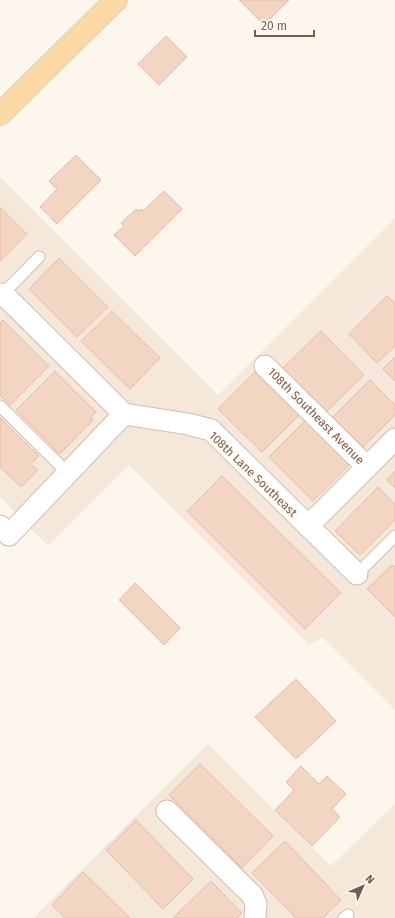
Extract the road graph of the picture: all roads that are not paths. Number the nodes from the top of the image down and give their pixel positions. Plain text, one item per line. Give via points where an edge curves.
1 (116, 0) edge
2 (0, 114) edge
3 (40, 257) dead end
4 (1, 296) edge
5 (265, 366) dead end
6 (0, 406) edge
7 (124, 414) junction
8 (395, 439) edge
9 (367, 467) junction
10 (68, 473) junction
11 (308, 526) junction
12 (5, 530) edge
13 (395, 536) edge
14 (357, 574) joint
15 (167, 811) dead end
16 (255, 918) edge

1 - 2 main road
3 - 4 lane
4 - 7 street
5 - 9 street, 108th Southeast Avenue
6 - 10 lane
7 - 10 street
7 - 11 street, 108th Lane Southeast via 211,430
8 - 9 street, 108th Lane Southeast
9 - 11 street, 108th Lane Southeast
10 - 12 street
11 - 14 street, 108th Lane Southeast
13 - 14 lane
15 - 16 street via 252,895 256,904

